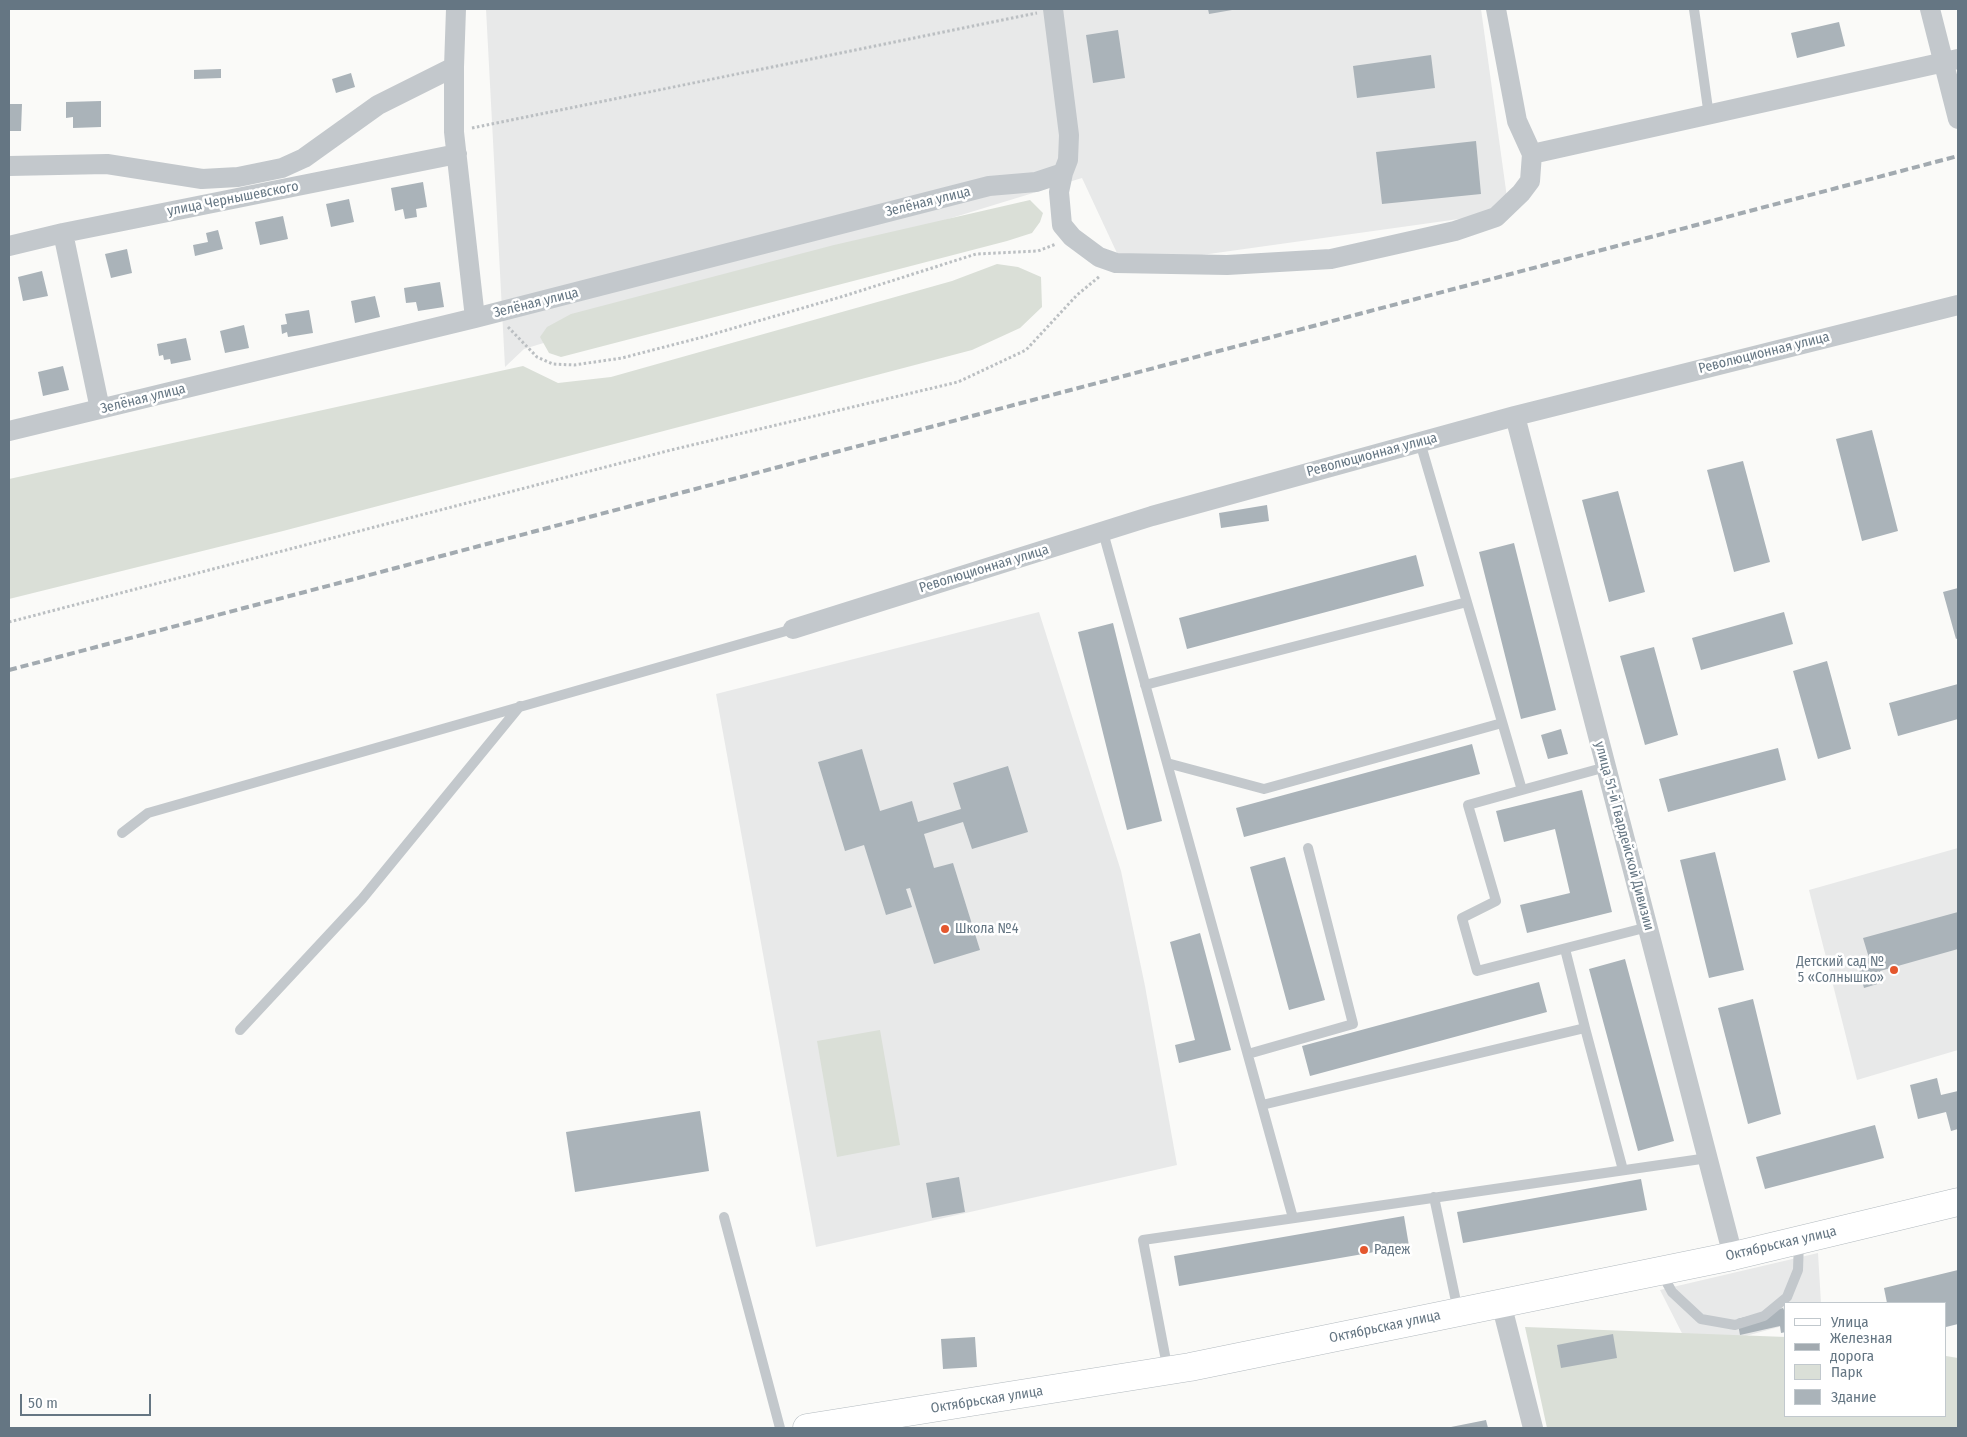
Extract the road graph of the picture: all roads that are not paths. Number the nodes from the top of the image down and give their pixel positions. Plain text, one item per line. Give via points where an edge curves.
1 (456, 9) edge
2 (1053, 9) edge
3 (1496, 9) edge
4 (1694, 9) edge
5 (1930, 9) edge
6 (1951, 61) edge
7 (454, 67) junction
8 (1709, 116) junction
9 (1958, 119) edge
10 (457, 154) junction
11 (1532, 154) junction
12 (9, 166) edge
13 (1062, 173) junction
14 (63, 233) junction
15 (9, 246) edge
16 (1958, 305) edge
17 (475, 318) junction
18 (100, 409) junction
19 (1515, 416) junction
20 (9, 431) edge
21 (1420, 442) junction
22 (1103, 532) junction
23 (1467, 602) junction
24 (793, 629) joint
25 (1145, 685) junction
26 (520, 706) junction
27 (1502, 724) junction
28 (1167, 763) junction
29 (1606, 767) junction
30 (1522, 790) junction
31 (122, 833) dead end
32 (1308, 848) dead end
33 (1648, 927) junction
34 (1564, 949) junction
35 (1585, 1028) junction
36 (240, 1030) dead end
37 (1248, 1054) junction
38 (1262, 1105) junction
39 (1708, 1158) junction
40 (1623, 1170) junction
41 (1434, 1197) junction
42 (1958, 1202) edge
43 (724, 1217) dead end
44 (1293, 1218) junction
45 (1799, 1240) junction
46 (1733, 1256) junction
47 (1661, 1271) junction
48 (1501, 1303) junction
49 (1458, 1312) junction
50 (1168, 1371) junction
51 (780, 1428) edge
52 (807, 1428) edge
53 (1533, 1428) edge

1 - 7 street
2 - 13 street via 1069,135 1068,160
3 - 11 street via 1517,121
4 - 8 lane
5 - 6 street
6 - 8 street
6 - 9 street
7 - 10 street
7 - 12 street via 378,105 304,158 282,168 238,177 202,179 107,164
8 - 11 street
10 - 14 street, улица Чернышевского
10 - 17 street
11 - 13 street via 1530,180 1496,217 1455,231 1331,259 1228,265 1108,260 1072,237 1062,225 1059,192
13 - 17 street, Зелёная улица via 1036,182 989,186
14 - 15 street, улица Чернышевского
14 - 18 street
16 - 19 street, Революционная улица
17 - 18 street, Зелёная улица
18 - 20 street, Зелёная улица
19 - 21 street, Революционная улица
19 - 29 street, улица 51-й Гвардейской Дивизии
21 - 22 street, Революционная улица
21 - 23 lane
22 - 24 street, Революционная улица
22 - 25 lane
23 - 25 lane
23 - 27 lane
24 - 26 lane
25 - 28 lane
26 - 31 lane via 148,813
26 - 36 lane via 362,899
27 - 28 lane via 1264,788
27 - 30 lane
28 - 37 lane
29 - 30 lane
29 - 33 street, улица 51-й Гвардейской Дивизии
30 - 34 lane via 1468,805 1496,901 1462,918 1477,971
32 - 37 lane via 1353,1024
33 - 34 lane
33 - 39 street, улица 51-й Гвардейской Дивизии
34 - 35 lane
35 - 38 lane
35 - 40 lane
37 - 38 lane
38 - 44 lane
39 - 40 lane
39 - 46 street, улица 51-й Гвардейской Дивизии
40 - 41 lane
41 - 44 lane
41 - 49 lane
42 - 45 main road, Октябрьская улица
43 - 51 lane
44 - 50 lane via 1143,1240
45 - 46 main road, Октябрьская улица
45 - 47 lane via 1798,1270 1787,1297 1764,1316 1735,1325 1701,1319 1672,1292
46 - 47 main road, Октябрьская улица
47 - 48 main road, Октябрьская улица
48 - 49 main road, Октябрьская улица
48 - 53 street
49 - 50 main road, Октябрьская улица
50 - 52 main road, Октябрьская улица

